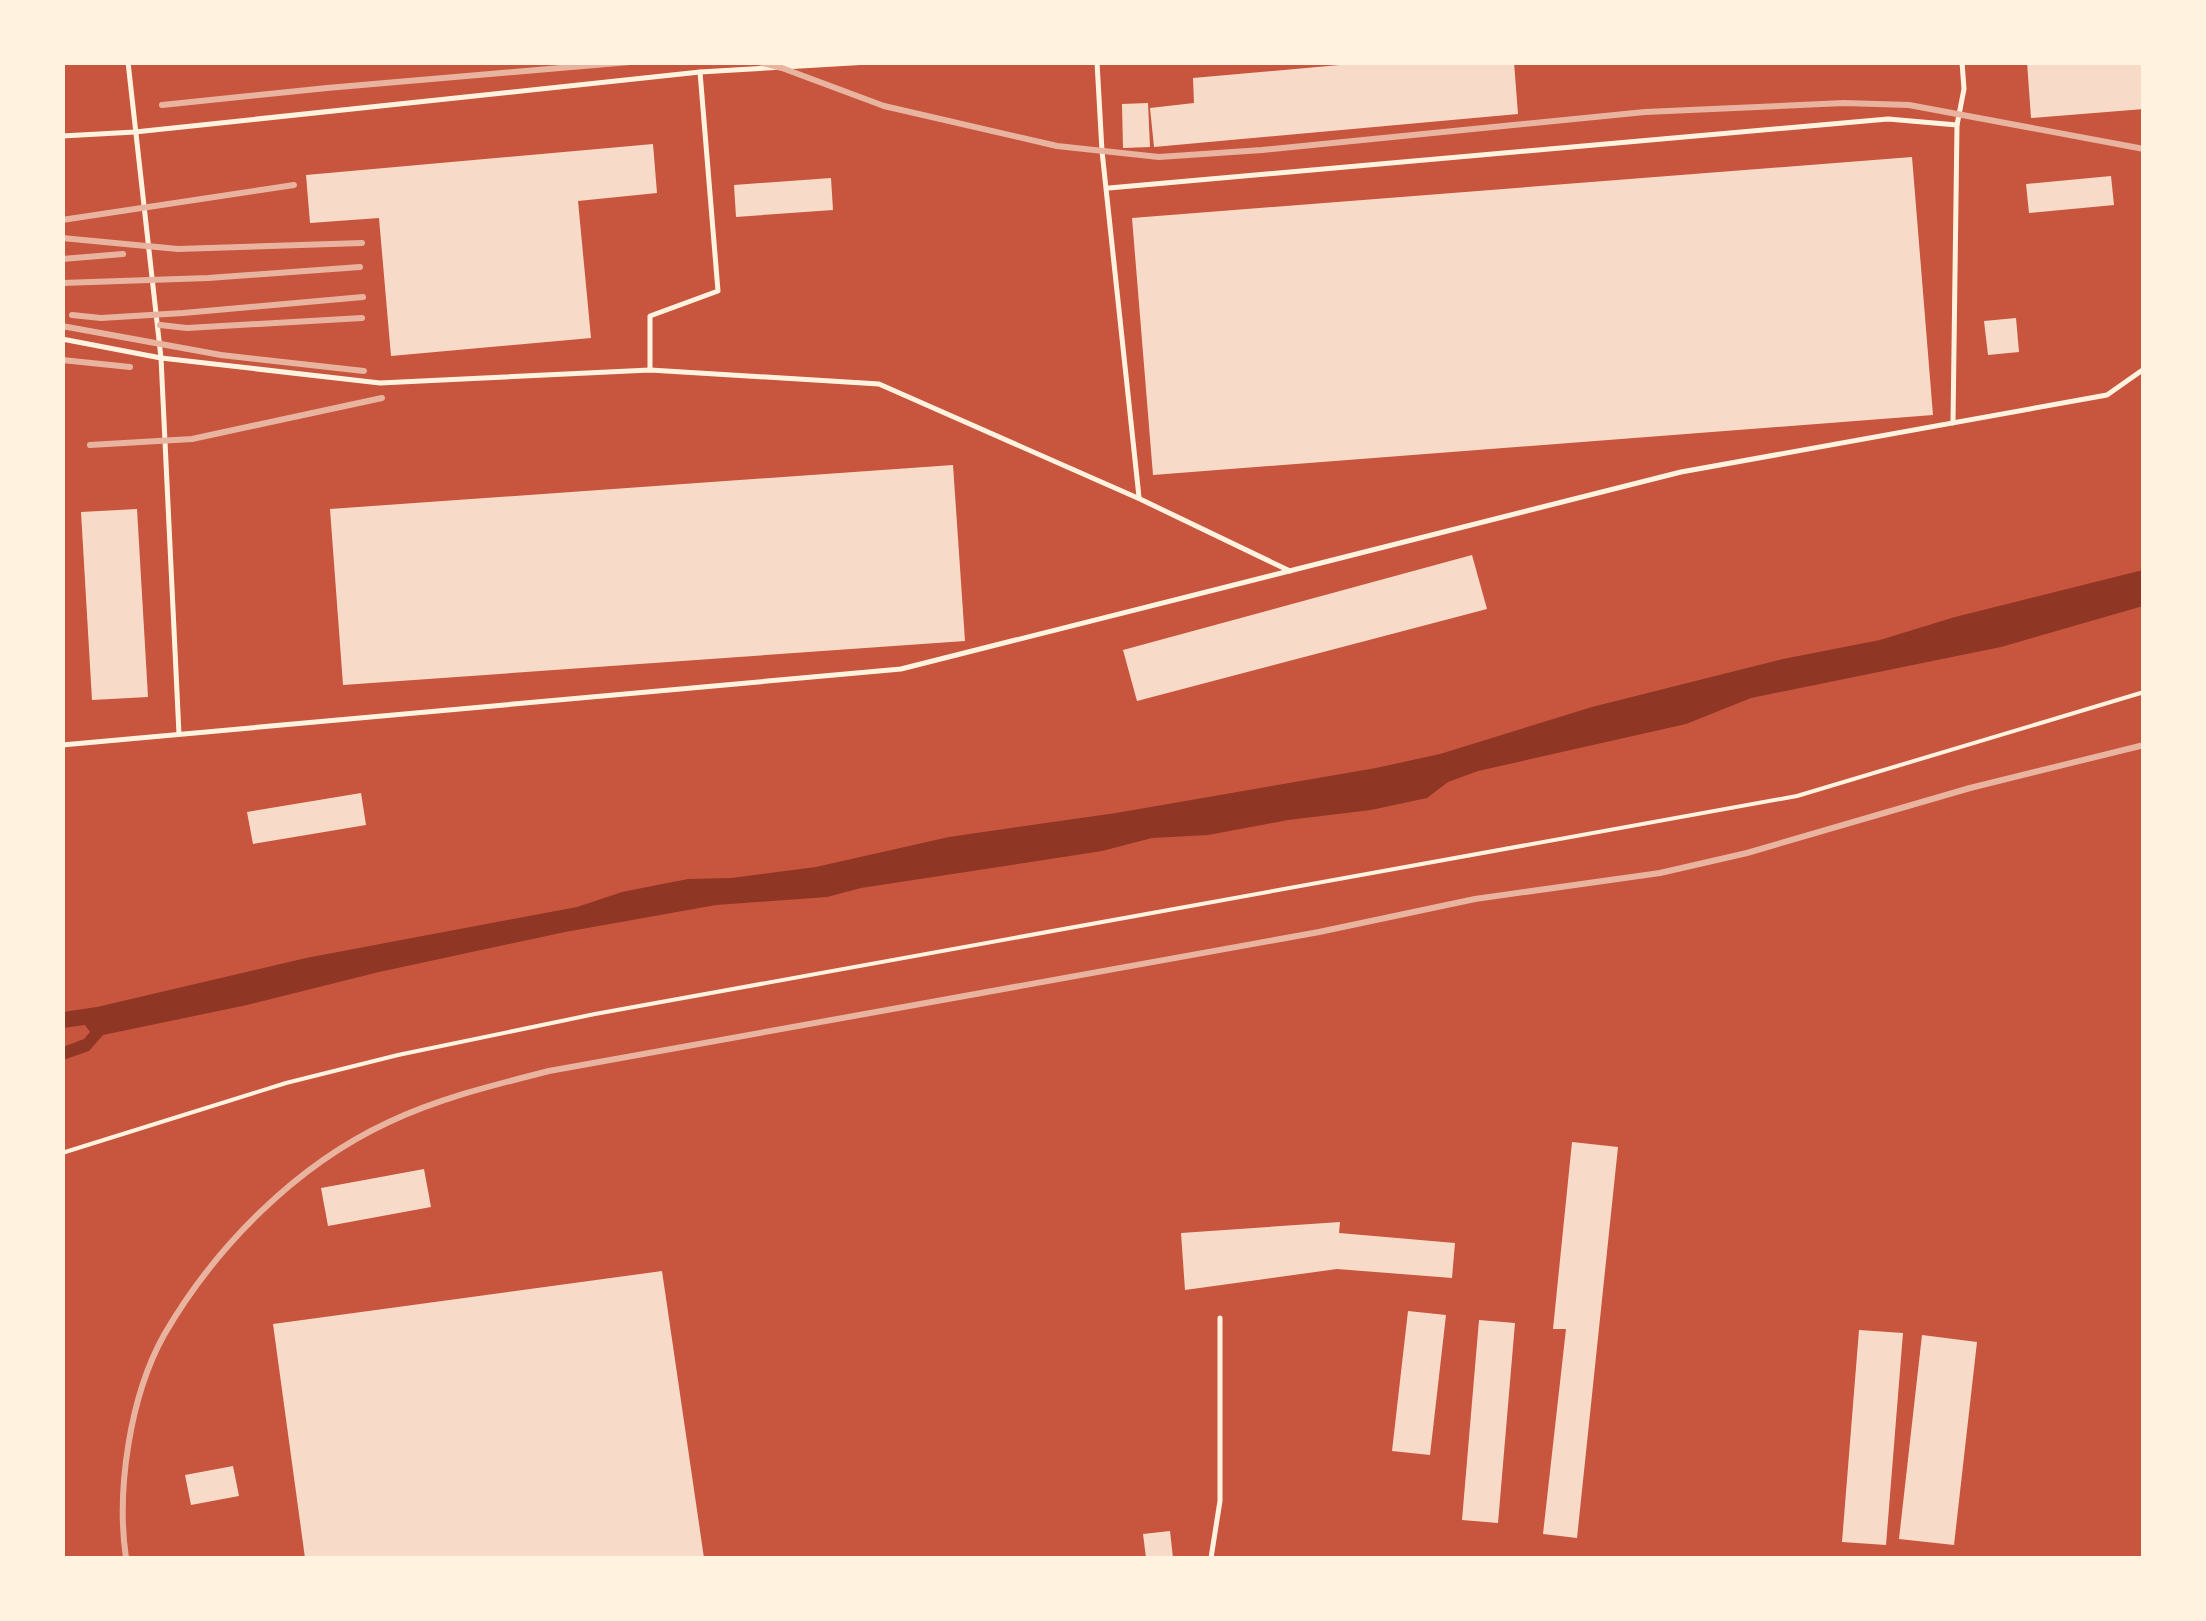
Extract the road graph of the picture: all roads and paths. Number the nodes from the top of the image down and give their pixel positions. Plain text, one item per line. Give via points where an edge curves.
1 (128, 62) edge
2 (869, 62) edge
3 (1097, 62) edge
4 (1962, 62) edge
5 (700, 72) junction
6 (1956, 125) junction
7 (136, 132) junction
8 (62, 136) edge
9 (1108, 188) junction
10 (62, 339) edge
11 (161, 358) junction
12 (2144, 369) edge
13 (650, 370) junction
14 (1953, 423) junction
15 (1140, 499) junction
16 (1290, 571) junction
17 (2144, 692) edge
18 (179, 734) junction
19 (62, 745) edge
20 (62, 1153) edge
21 (1220, 1318) dead end
22 (1211, 1558) edge

1 - 7 lane
2 - 5 lane
3 - 9 lane
4 - 6 lane
5 - 7 lane
5 - 13 lane via 718,291 650,316
6 - 9 lane via 1888,119
6 - 14 lane
7 - 8 lane
7 - 11 lane
9 - 15 lane
10 - 11 lane
11 - 13 lane via 380,383
11 - 18 lane
12 - 14 lane via 2107,394
13 - 15 lane via 879,384
14 - 16 lane via 1681,472
15 - 16 lane
16 - 18 lane via 901,669
17 - 20 path via 1797,796 541,1026 286,1083
18 - 19 lane
21 - 22 lane via 1220,1501

